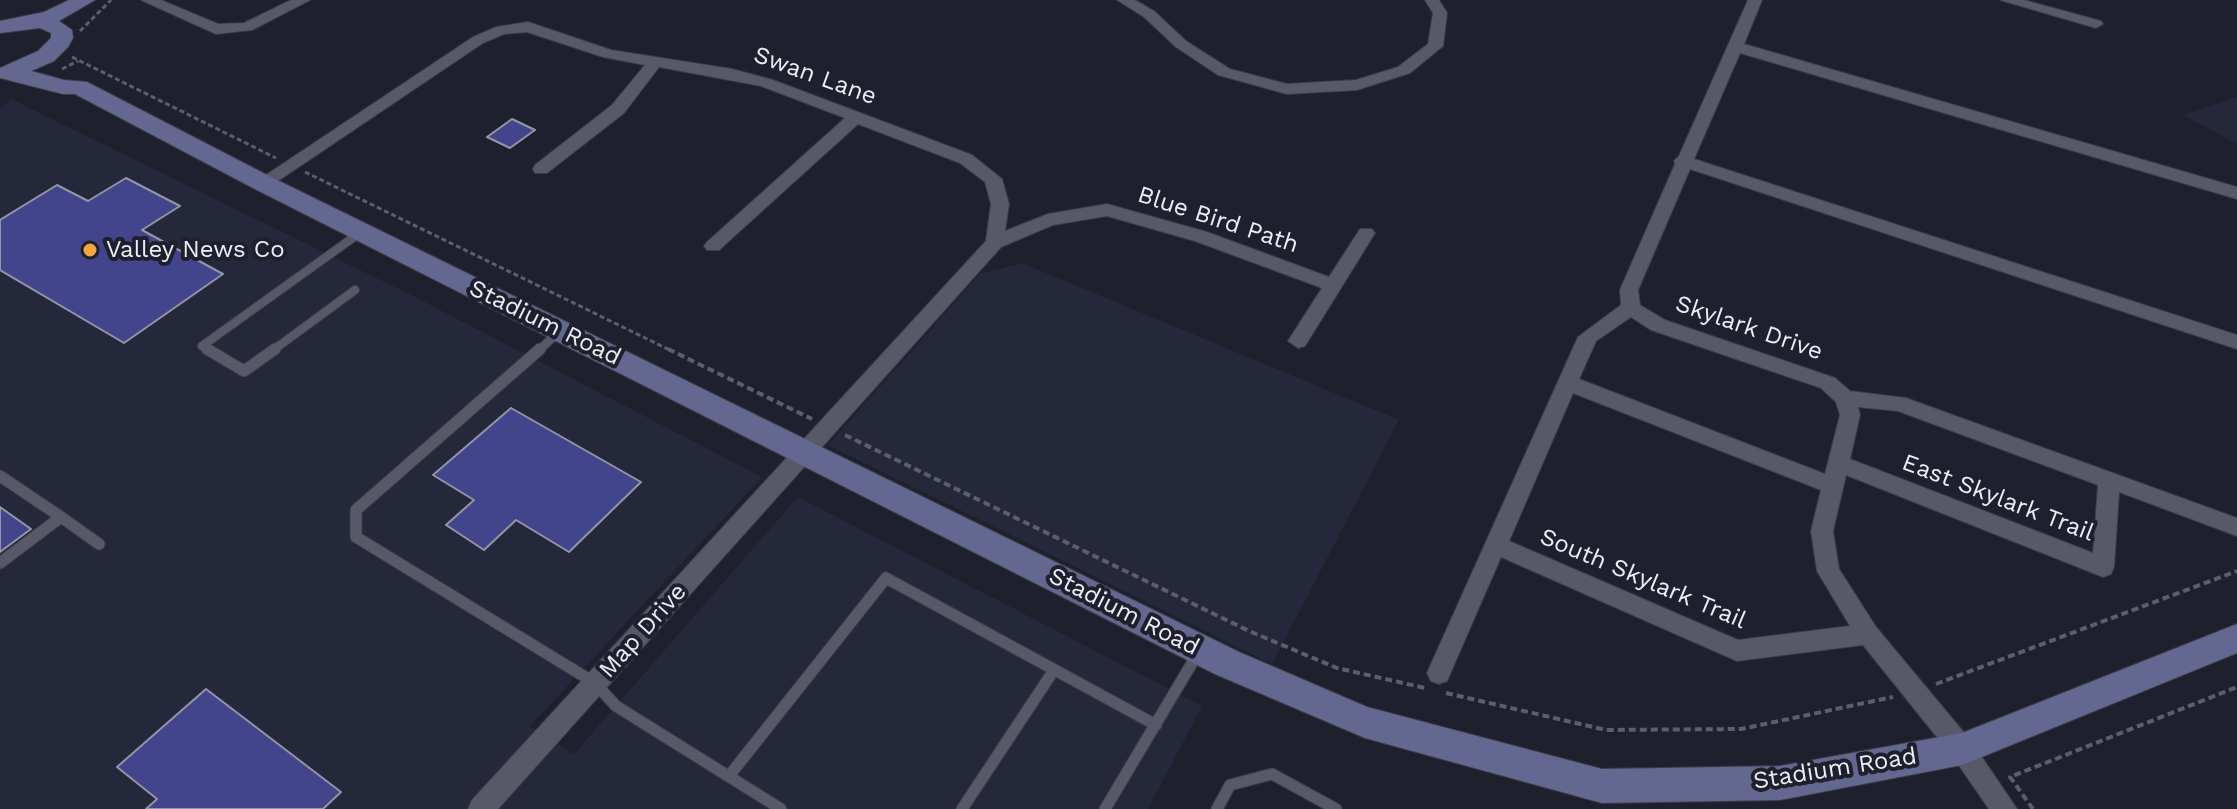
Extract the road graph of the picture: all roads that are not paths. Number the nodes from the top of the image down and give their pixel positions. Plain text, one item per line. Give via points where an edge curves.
1 (85, 0) edge
2 (102, 0) edge
3 (148, 0) edge
4 (303, 0) edge
5 (1124, 0) edge
6 (1432, 0) edge
7 (1755, 0) edge
8 (2007, 0) edge
9 (10, 23) edge
10 (2096, 24) dead end
11 (62, 46) junction
12 (1734, 46) junction
13 (655, 62) junction
14 (6, 73) edge
15 (79, 87) junction
16 (856, 117) junction
17 (1682, 161) junction
18 (541, 169) dead end
19 (263, 183) junction
20 (2237, 193) edge
21 (361, 232) junction
22 (1366, 233) dead end
23 (995, 243) junction
24 (713, 246) dead end
25 (1333, 285) junction
26 (355, 290) dead end
27 (1631, 308) junction
28 (560, 331) junction
29 (1298, 341) dead end
30 (2237, 342) edge
31 (1568, 383) junction
32 (1845, 398) junction
33 (806, 453) junction
34 (1838, 463) junction
35 (0, 476) edge
36 (2109, 481) junction
37 (1832, 485) junction
38 (61, 517) junction
39 (2237, 527) edge
40 (99, 544) dead end
41 (1496, 545) junction
42 (0, 563) edge
43 (1868, 634) junction
44 (2237, 638) edge
45 (1200, 650) junction
46 (1054, 670) junction
47 (595, 683) junction
48 (1436, 685) road end
49 (1156, 725) junction
50 (1962, 749) junction
51 (729, 776) junction
52 (481, 809) edge
53 (781, 809) edge
54 (962, 809) edge
55 (1105, 809) edge
56 (1217, 809) edge
57 (1336, 809) edge
58 (2004, 809) edge

1 - 9 street via 50,17
2 - 11 street via 70,25
3 - 4 street via 216,29 247,27
5 - 6 street via 1224,72 1287,89 1357,85 1404,70 1435,46 1440,13
7 - 12 street
8 - 10 street
9 - 11 street, Stadium Road via 54,24 61,30
11 - 14 street
11 - 15 street, Stadium Road via 52,65 76,79
12 - 17 street
12 - 20 street
13 - 16 street, Swan Lane via 751,78
13 - 18 street via 618,109
13 - 19 street, Swan Lane via 594,50 528,27 501,30 478,40
14 - 15 street, Stadium Road
15 - 19 street, Stadium Road
16 - 23 street, Swan Lane via 982,169 993,179 1000,204
16 - 24 street
17 - 27 street via 1629,290
17 - 30 street
19 - 21 street, Stadium Road
21 - 26 lane via 202,346 244,371
21 - 28 street, Stadium Road
22 - 25 street
23 - 25 street, Blue Bird Path via 1048,220 1107,210 1201,236
23 - 33 street
25 - 29 street
27 - 31 street via 1588,337
27 - 32 street, Skylark Drive via 1658,325 1828,383
28 - 33 street, Stadium Road
28 - 47 lane via 356,510 356,537
31 - 37 street
31 - 41 street
32 - 34 street via 1850,415
32 - 36 street via 1899,403
33 - 45 street, Stadium Road
33 - 47 street, Map Drive
34 - 36 street, East Skylark Trail via 2103,567
34 - 37 street
35 - 38 lane
36 - 39 street
37 - 43 street via 1822,531 1828,571
38 - 40 lane
38 - 42 lane
41 - 43 street, South Skylark Trail via 1737,651
41 - 48 street
43 - 50 street
44 - 50 street, Stadium Road
45 - 49 lane
45 - 50 street, Stadium Road via 1365,722 1602,786 1780,783
46 - 49 lane
46 - 51 lane via 886,578
46 - 54 lane
47 - 51 lane via 616,706
47 - 52 street, Map Drive
49 - 55 lane
50 - 58 street
51 - 53 lane
56 - 57 lane via 1230,785 1272,774

